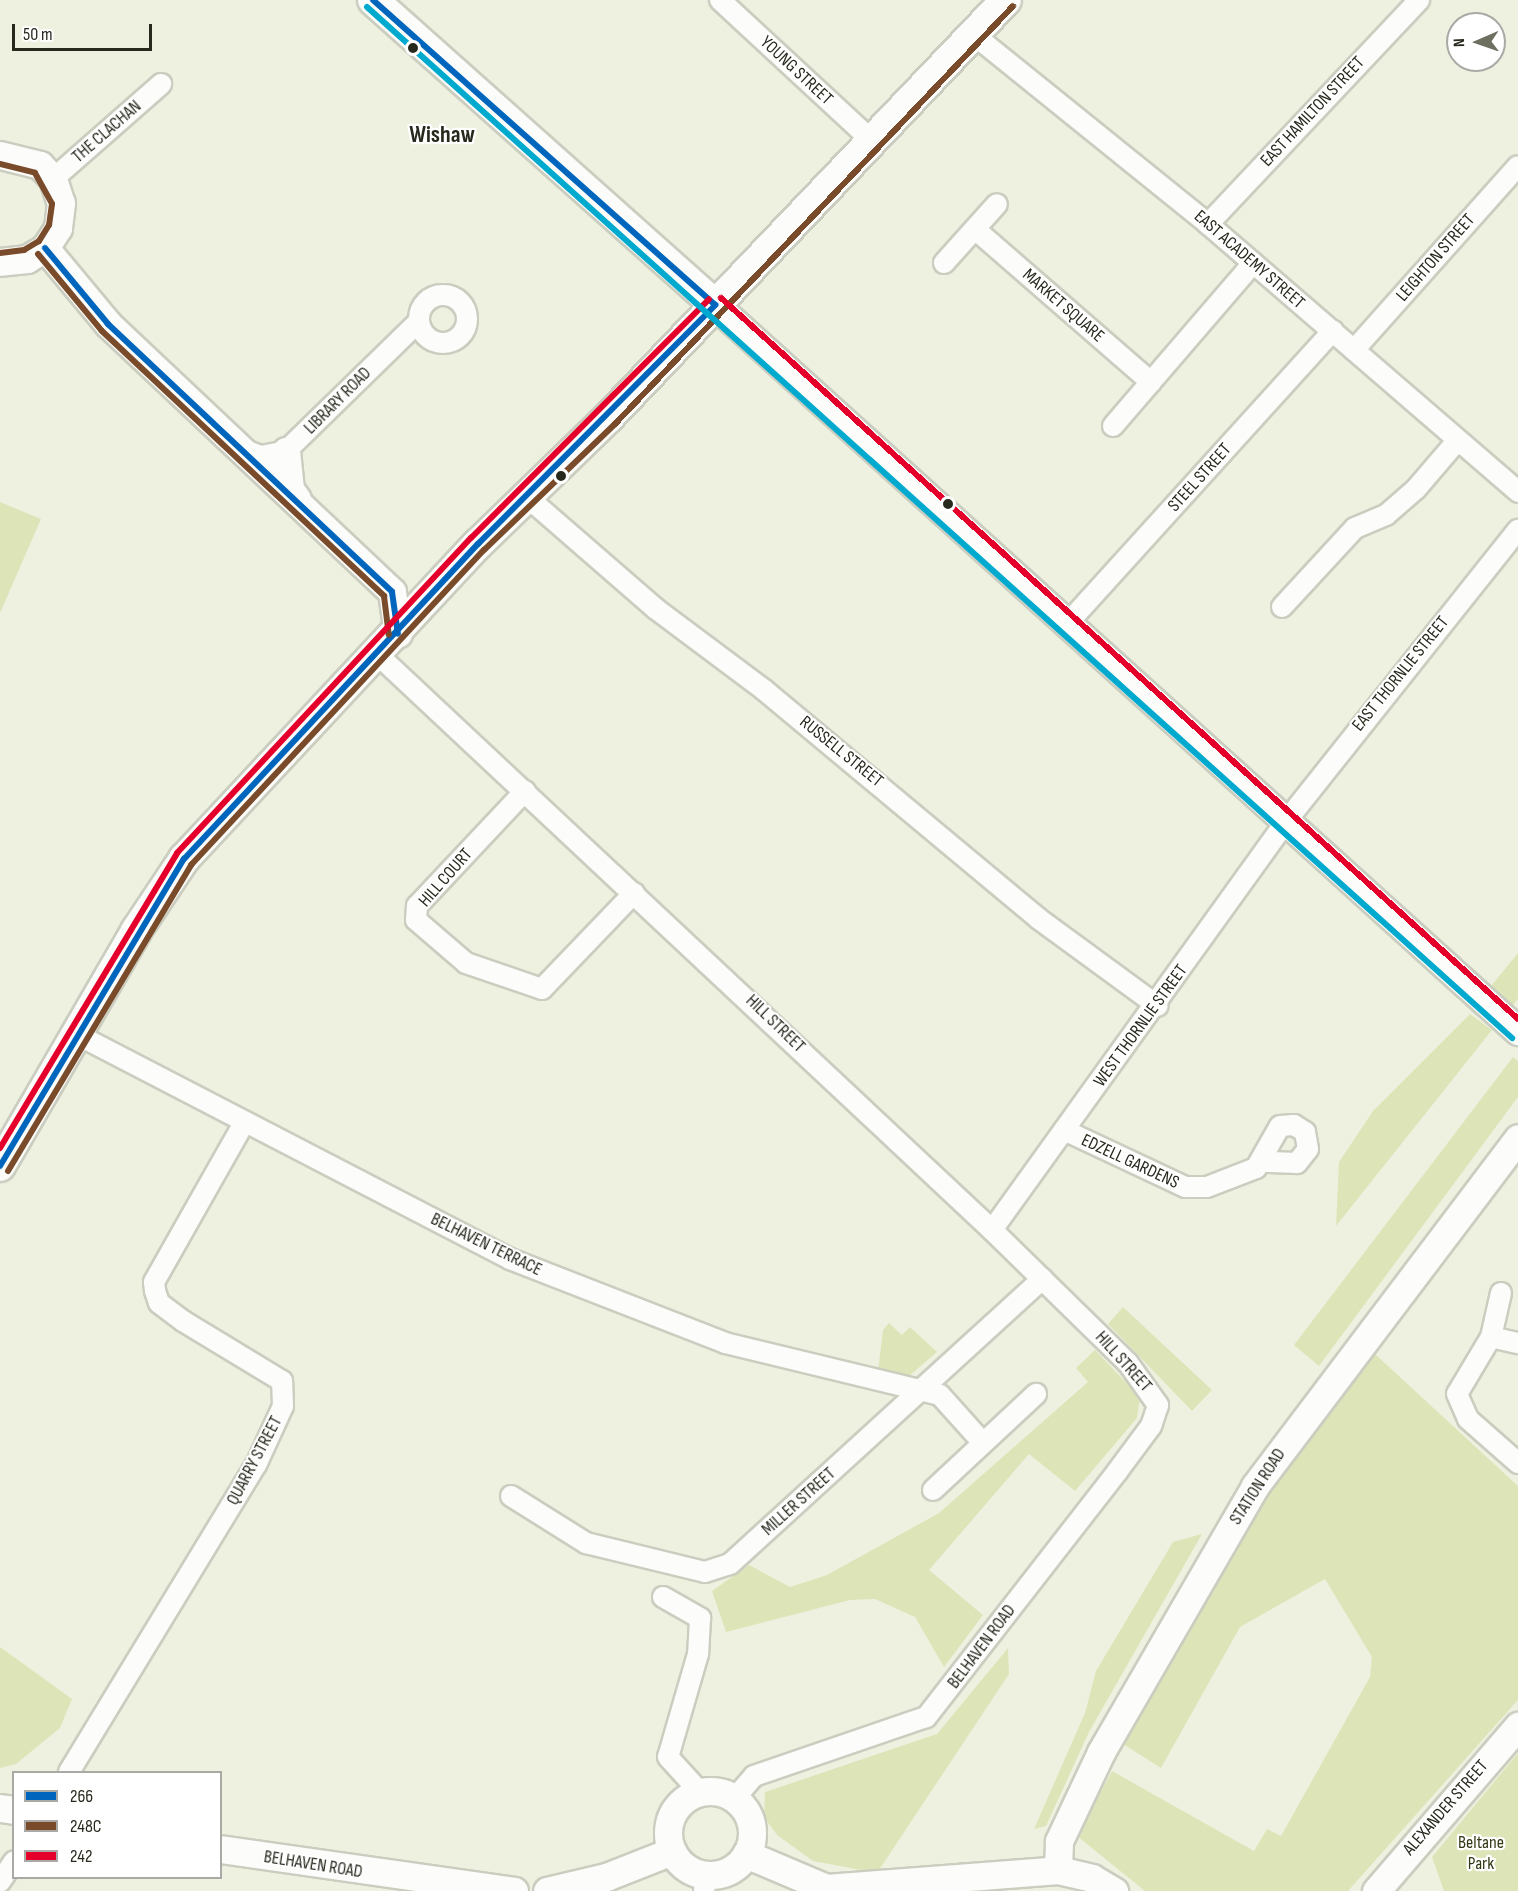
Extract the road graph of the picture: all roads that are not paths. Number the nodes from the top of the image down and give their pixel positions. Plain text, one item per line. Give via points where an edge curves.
1 (373, 0) edge
2 (720, 0) edge
3 (1006, 0) edge
4 (1419, 0) edge
5 (975, 35) junction
6 (161, 84) dead end
7 (872, 141) junction
8 (0, 154) edge
9 (1518, 166) edge
10 (53, 179) junction
11 (998, 204) dead end
12 (1208, 224) junction
13 (976, 230) junction
14 (45, 248) junction
15 (0, 262) edge
16 (1253, 263) junction
17 (944, 264) dead end
18 (715, 305) junction
19 (419, 321) dead end
20 (1333, 331) junction
21 (1354, 350) junction
22 (1151, 382) junction
23 (1113, 426) dead end
24 (1457, 441) junction
25 (246, 451) junction
26 (286, 451) junction
27 (1518, 492) edge
28 (526, 496) junction
29 (301, 505) junction
30 (1518, 530) edge
31 (1282, 607) dead end
32 (1066, 624) junction
33 (398, 634) junction
34 (378, 655) junction
35 (525, 791) junction
36 (1287, 820) junction
37 (634, 893) junction
38 (1158, 1006) junction
39 (1518, 1032) edge
40 (76, 1034) junction
41 (243, 1125) junction
42 (1064, 1131) junction
43 (1518, 1138) edge
44 (1263, 1162) dead end
45 (0, 1166) edge
46 (992, 1230) junction
47 (1042, 1279) junction
48 (1501, 1293) dead end
49 (1491, 1337) junction
50 (1518, 1343) edge
51 (921, 1392) junction
52 (1036, 1394) dead end
53 (1158, 1405) joint
54 (983, 1443) junction
55 (1518, 1463) edge
56 (933, 1490) dead end
57 (512, 1496) dead end
58 (663, 1597) dead end
59 (1518, 1726) edge
60 (70, 1771) edge
61 (700, 1792) junction
62 (735, 1798) junction
63 (222, 1849) edge
64 (672, 1851) junction
65 (747, 1854) junction
66 (12, 1864) edge
67 (1058, 1870) junction
68 (0, 1882) edge
69 (705, 1883) edge
70 (514, 1891) edge
71 (547, 1891) edge
72 (1114, 1891) edge
73 (1376, 1891) edge

1 - 18 main road
2 - 7 street, YOUNG STREET
3 - 5 main road
4 - 12 street, EAST HAMILTON STREET
5 - 7 main road
5 - 12 street, EAST ACADEMY STREET
6 - 10 street, THE CLACHAN
7 - 18 main road
8 - 10 street via 22,156
9 - 21 street, LEIGHTON STREET
10 - 14 street via 61,203 58,228
11 - 13 street
12 - 16 street, EAST ACADEMY STREET
13 - 17 street
13 - 22 street, MARKET SQUARE
14 - 15 street via 27,259
14 - 25 street via 108,324
16 - 20 street, EAST ACADEMY STREET
16 - 22 street
18 - 28 main road
18 - 32 street
19 - 26 street, LIBRARY ROAD
20 - 21 street, EAST ACADEMY STREET
20 - 32 street, STEEL STREET
21 - 24 street, EAST ACADEMY STREET
22 - 23 street
24 - 27 street, EAST ACADEMY STREET
24 - 31 street via 1416,489 1386,515 1355,528
25 - 26 street via 261,456
25 - 29 street
26 - 29 street via 290,489
28 - 33 main road
28 - 38 street, RUSSELL STREET via 656,609 763,689 1039,919
29 - 33 street via 392,592
30 - 36 street, EAST THORNLIE STREET
32 - 36 street
33 - 34 main road
34 - 35 street, HILL STREET
34 - 40 main road via 184,859
35 - 37 street, HILL STREET
35 - 37 street, HILL COURT via 417,906 416,920 466,963 542,989
36 - 38 street, WEST THORNLIE STREET
36 - 39 street
37 - 46 street, HILL STREET
38 - 42 street, WEST THORNLIE STREET
40 - 41 street, BELHAVEN TERRACE
40 - 45 main road
41 - 51 street, BELHAVEN TERRACE via 510,1259 666,1324 796,1364
41 - 60 street, QUARRY STREET via 154,1282 155,1291 159,1303 183,1321 282,1381 283,1406 260,1457
42 - 44 street, EDZELL GARDENS via 1185,1187 1228,1180
42 - 46 street, WEST THORNLIE STREET
43 - 67 street, STATION ROAD via 1254,1486 1101,1752 1059,1841
46 - 47 street, HILL STREET
47 - 51 street, MILLER STREET
47 - 53 street, HILL STREET via 1128,1363
48 - 49 street
49 - 50 street
49 - 55 street via 1457,1394 1468,1419
51 - 54 street, BELHAVEN TERRACE via 940,1395
51 - 57 street, MILLER STREET via 741,1555 705,1572 586,1544
52 - 54 street
53 - 62 street, BELHAVEN ROAD via 1144,1435 926,1717 754,1776
54 - 56 street
58 - 61 street via 700,1618 698,1654 668,1757
59 - 73 street, ALEXANDER STREET
61 - 62 street
61 - 64 street via 681,1802 670,1820
62 - 65 street via 751,1824
63 - 70 street, BELHAVEN ROAD
64 - 69 street
64 - 71 street via 606,1877
65 - 67 street via 826,1888 853,1890
65 - 69 street via 729,1871
66 - 68 street
67 - 72 street via 1092,1878

